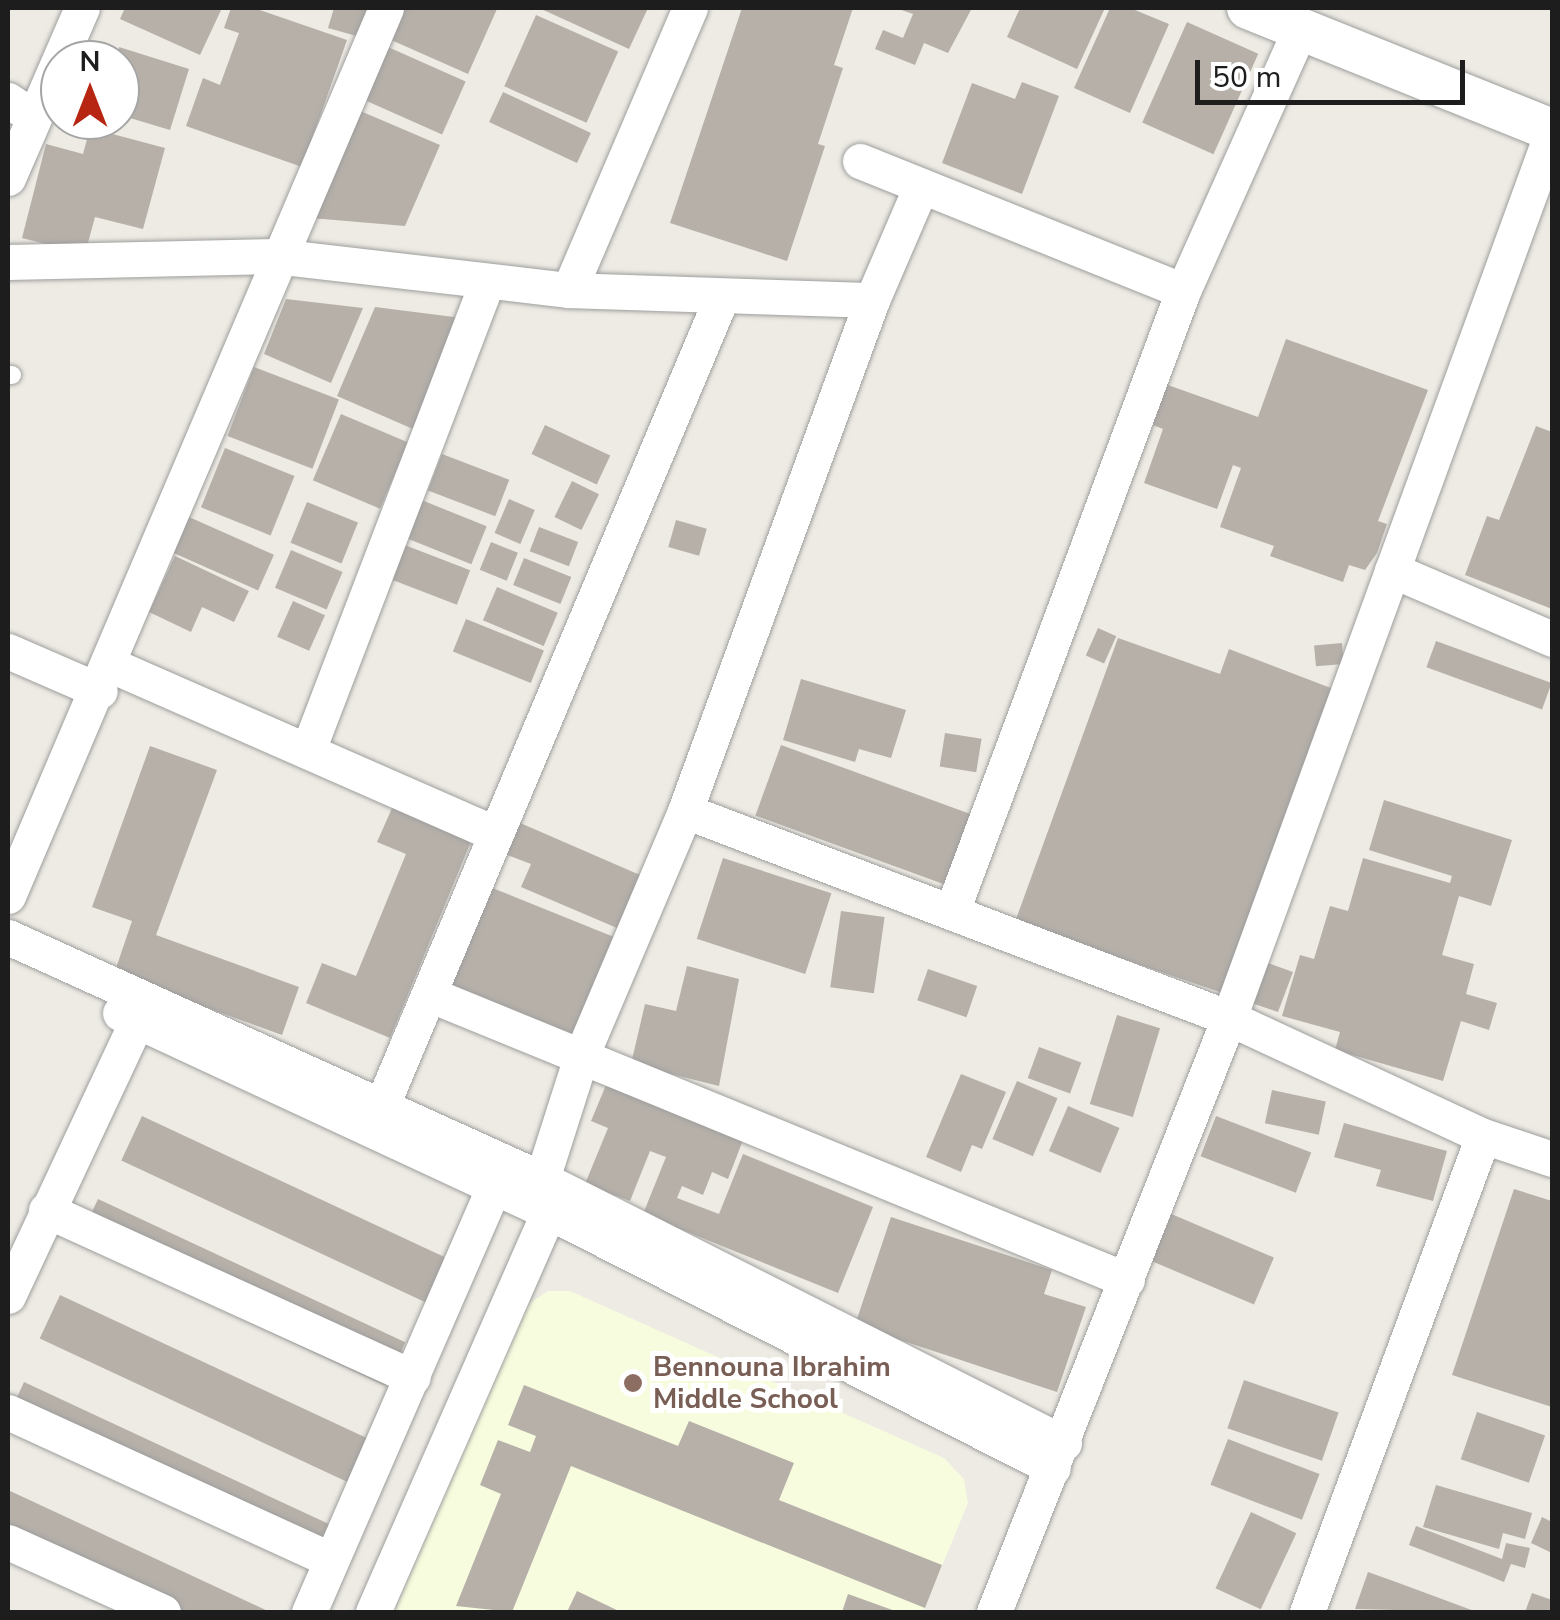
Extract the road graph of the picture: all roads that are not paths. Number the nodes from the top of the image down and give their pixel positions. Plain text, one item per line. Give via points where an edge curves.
1 (82, 8) edge
2 (386, 8) edge
3 (690, 8) edge
4 (1248, 8) edge
5 (1300, 30) junction
6 (20, 108) edge
7 (1552, 131) edge
8 (860, 162) dead end
9 (8, 178) edge
10 (921, 186) junction
11 (275, 256) junction
12 (8, 262) edge
13 (487, 282) junction
14 (569, 290) junction
15 (1183, 291) junction
16 (722, 296) junction
17 (872, 300) junction
18 (1392, 570) junction
19 (1552, 639) edge
20 (8, 651) edge
21 (105, 678) junction
22 (308, 750) junction
23 (685, 811) junction
24 (496, 834) junction
25 (8, 896) edge
26 (952, 910) junction
27 (8, 937) edge
28 (8, 963) edge
29 (432, 995) junction
30 (1230, 1018) junction
31 (137, 1021) junction
32 (582, 1054) junction
33 (378, 1117) junction
34 (1483, 1136) junction
35 (1552, 1158) edge
36 (494, 1188) junction
37 (545, 1196) junction
38 (46, 1210) junction
39 (1127, 1280) junction
40 (8, 1296) edge
41 (413, 1378) junction
42 (8, 1412) edge
43 (1059, 1456) junction
44 (8, 1542) edge
45 (331, 1560) junction
46 (163, 1612) edge
47 (309, 1612) edge
48 (373, 1612) edge
49 (994, 1612) edge
50 (1307, 1612) edge

1 - 6 street
2 - 11 street
3 - 14 street
4 - 5 street
5 - 7 street
5 - 15 street
6 - 9 street
7 - 18 street
8 - 10 street
10 - 15 street
10 - 17 street
11 - 12 street
11 - 13 street
11 - 21 street
13 - 14 street
13 - 22 street
14 - 16 street
15 - 26 street
16 - 17 street
16 - 24 street
17 - 23 street
18 - 19 street
18 - 30 street
20 - 21 street
21 - 22 street
21 - 25 street
22 - 24 street
23 - 26 street
23 - 32 street
24 - 29 street
26 - 30 street
27 - 33 street
28 - 31 street
29 - 32 street
29 - 33 street
30 - 34 street
30 - 39 street
31 - 33 street
31 - 38 street
32 - 37 street
32 - 39 street
33 - 36 street
33 - 37 street
34 - 35 street
34 - 50 street
36 - 37 street
36 - 41 street
37 - 43 street
37 - 48 street
38 - 40 street
38 - 41 street
39 - 43 street
41 - 45 street
42 - 45 street
43 - 49 street
44 - 46 street
45 - 47 street

